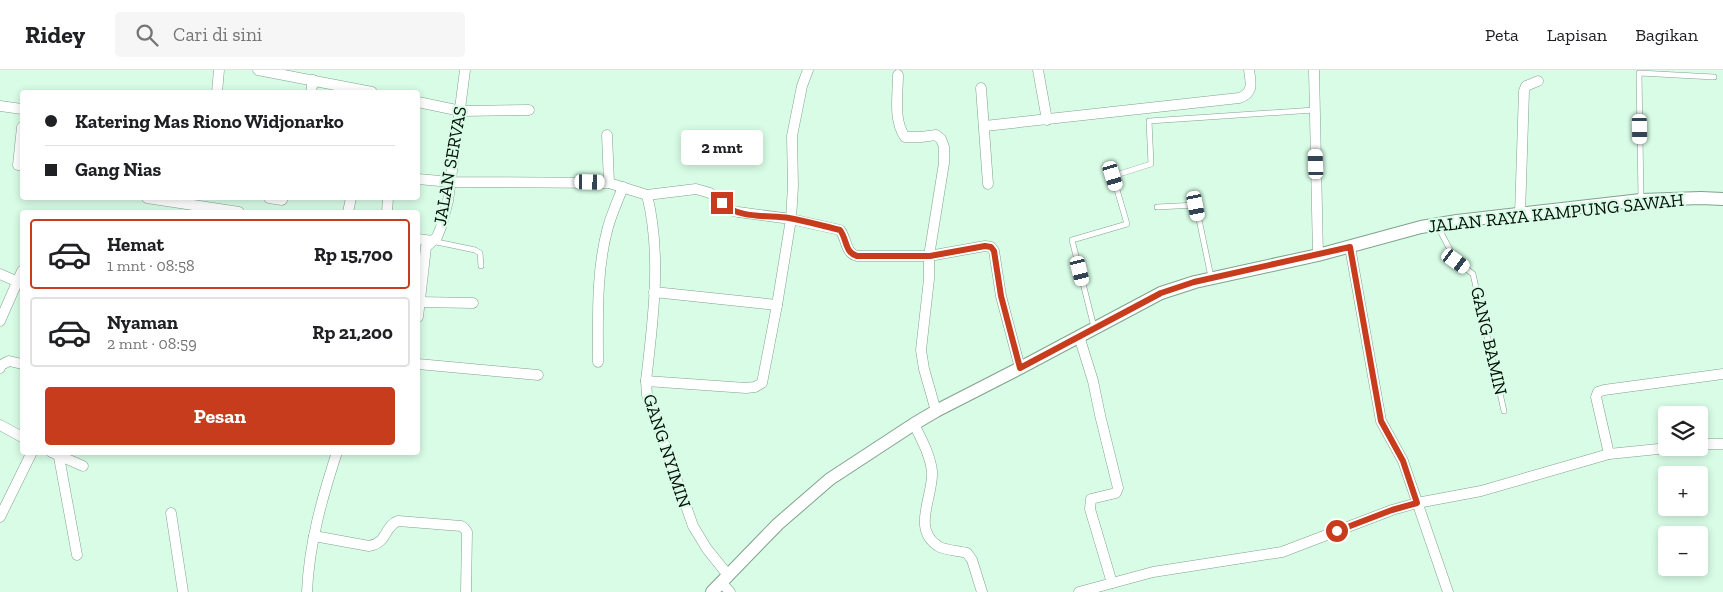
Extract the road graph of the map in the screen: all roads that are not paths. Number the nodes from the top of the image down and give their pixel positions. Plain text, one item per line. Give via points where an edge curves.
1 (219, 70) edge
2 (258, 70) edge
3 (465, 70) edge
4 (808, 70) edge
5 (1038, 70) edge
6 (1249, 70) edge
7 (1314, 70) edge
8 (1639, 71) edge
9 (898, 75) dead end
10 (1714, 77) dead end
11 (313, 80) junction
12 (1538, 81) dead end
13 (981, 88) dead end
14 (217, 90) edge
15 (311, 90) edge
16 (362, 90) edge
17 (420, 102) edge
18 (0, 106) edge
19 (20, 109) edge
20 (528, 110) dead end
21 (1314, 110) junction
22 (461, 111) junction
23 (1047, 120) junction
24 (985, 126) junction
25 (607, 135) dead end
26 (20, 146) edge
27 (20, 166) edge
28 (420, 179) edge
29 (451, 182) junction
30 (609, 183) junction
31 (988, 184) dead end
32 (623, 187) junction
33 (647, 195) junction
34 (1723, 199) edge
35 (161, 200) edge
36 (1641, 200) junction
37 (203, 206) edge
38 (1157, 207) dead end
39 (227, 210) edge
40 (1520, 214) junction
41 (791, 219) junction
42 (1436, 224) junction
43 (420, 238) edge
44 (432, 240) junction
45 (1350, 247) junction
46 (1318, 255) junction
47 (930, 256) junction
48 (482, 266) dead end
49 (0, 274) edge
50 (20, 276) edge
51 (420, 279) edge
52 (1212, 279) junction
53 (18, 282) junction
54 (654, 292) junction
55 (420, 302) edge
56 (473, 303) dead end
57 (777, 305) junction
58 (0, 321) edge
59 (1094, 328) junction
60 (1079, 336) junction
61 (598, 362) dead end
62 (20, 364) edge
63 (420, 364) edge
64 (0, 368) edge
65 (1020, 368) junction
66 (1723, 374) edge
67 (538, 375) dead end
68 (646, 381) junction
69 (936, 411) junction
70 (1504, 411) dead end
71 (914, 424) junction
72 (0, 426) edge
73 (20, 436) edge
74 (1708, 444) edge
75 (1723, 444) edge
76 (1658, 449) edge
77 (1609, 454) junction
78 (31, 455) edge
79 (55, 455) edge
80 (336, 455) edge
81 (83, 466) dead end
82 (1417, 503) junction
83 (171, 513) dead end
84 (0, 517) edge
85 (314, 536) junction
86 (77, 555) dead end
87 (726, 583) edge
88 (1112, 583) junction
89 (183, 592) edge
90 (307, 592) edge
91 (466, 592) edge
92 (712, 592) edge
93 (982, 592) edge
94 (1079, 592) edge
95 (1448, 592) edge

1 - 14 street
2 - 11 street
3 - 22 street, JALAN SERVAS
4 - 41 street via 792,136
5 - 23 street
6 - 23 street via 1250,90 1239,98
7 - 21 street
8 - 10 lane
8 - 36 lane
9 - 47 street via 900,130 905,137 936,135 944,146
11 - 15 street
11 - 16 street
12 - 40 street via 1526,86 1524,91
13 - 24 street
17 - 22 street
18 - 19 street
20 - 22 street
21 - 46 street
21 - 59 lane via 1149,122 1151,164 1113,176 1127,224 1072,240
22 - 29 street, JALAN SERVAS
23 - 24 street
24 - 31 street
25 - 30 street
26 - 27 street
28 - 29 street
29 - 30 street
29 - 44 street, JALAN SERVAS via 441,227
30 - 32 street
32 - 33 street
32 - 61 street via 608,228 599,286
33 - 41 street via 696,189 710,193 729,210
33 - 54 street, GANG NYIMIN via 654,232
34 - 36 street, JALAN RAYA KAMPUNG SAWAH
35 - 37 street
36 - 40 street, JALAN RAYA KAMPUNG SAWAH
37 - 39 street
38 - 52 lane via 1196,206
40 - 42 street, JALAN RAYA KAMPUNG SAWAH
41 - 47 street via 840,230 852,255
41 - 57 street
42 - 45 street, JALAN RAYA KAMPUNG SAWAH
42 - 70 lane, GANG BAMIN via 1456,261 1473,274
43 - 44 street
44 - 48 lane via 475,250 480,253
44 - 51 street, JALAN SERVAS via 426,247
45 - 46 street, JALAN RAYA KAMPUNG SAWAH
45 - 82 street via 1381,421 1403,461
46 - 52 street, JALAN RAYA KAMPUNG SAWAH
47 - 65 street via 991,247
47 - 69 street via 921,350
49 - 53 street
50 - 53 street
52 - 59 street, JALAN RAYA KAMPUNG SAWAH via 1161,293
53 - 58 street
54 - 57 street
54 - 68 street, GANG NYIMIN
55 - 56 street
57 - 68 street via 762,383 746,388
59 - 60 street, JALAN RAYA KAMPUNG SAWAH
60 - 65 street, JALAN RAYA KAMPUNG SAWAH
60 - 88 street via 1118,488 1116,493 1091,499 1090,509
62 - 64 street via 9,361
63 - 67 street
65 - 69 street, JALAN RAYA KAMPUNG SAWAH
66 - 77 street via 1598,392 1596,397
68 - 87 street, GANG NYIMIN via 647,395 693,526
69 - 71 street, JALAN RAYA KAMPUNG SAWAH
71 - 87 street, JALAN RAYA KAMPUNG SAWAH via 830,479 778,524
71 - 93 street via 932,471 924,516 927,536 938,547 967,553
72 - 73 street
74 - 75 street
76 - 77 street
77 - 82 street via 1481,491
78 - 84 street
79 - 81 street
79 - 86 street
80 - 85 street
82 - 88 street via 1282,552 1153,572
82 - 95 street
83 - 89 street
85 - 90 street
85 - 91 street via 370,546 382,540 392,523 398,521 460,526 467,532
87 - 92 street, JALAN RAYA KAMPUNG SAWAH
88 - 94 street

